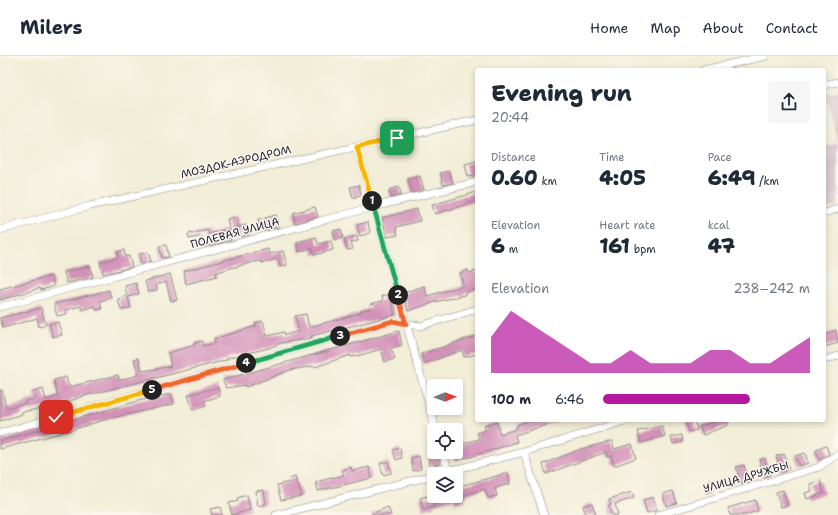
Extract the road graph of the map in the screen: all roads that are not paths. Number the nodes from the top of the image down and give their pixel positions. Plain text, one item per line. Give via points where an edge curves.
1 (766, 56) edge
2 (711, 68) edge
3 (838, 82) edge
4 (826, 85) edge
5 (475, 120) edge
6 (357, 147) junction
7 (475, 182) edge
8 (373, 207) junction
9 (838, 209) edge
10 (826, 212) edge
11 (0, 230) edge
12 (0, 307) edge
13 (475, 310) edge
14 (406, 324) junction
15 (838, 356) edge
16 (826, 359) edge
17 (622, 422) edge
18 (434, 423) edge
19 (0, 433) edge
20 (524, 452) junction
21 (838, 454) edge
22 (463, 467) edge
23 (427, 477) edge
24 (276, 515) edge
25 (544, 515) edge
26 (658, 515) edge

1 - 2 street
3 - 4 street
5 - 6 street, МОЗДОК-АЭРОДРОМ
6 - 8 street
6 - 11 street, МОЗДОК-АЭРОДРОМ via 90,206
7 - 8 street, ПОЛЕВАЯ УЛИЦА
8 - 12 street, ПОЛЕВАЯ УЛИЦА
8 - 14 street
9 - 10 street
13 - 14 street via 420,326
14 - 18 street
14 - 19 street via 393,321
15 - 16 street
17 - 20 street
20 - 22 street
20 - 25 street
21 - 26 street, УЛИЦА ДРУЖБЫ via 819,467
23 - 24 street

